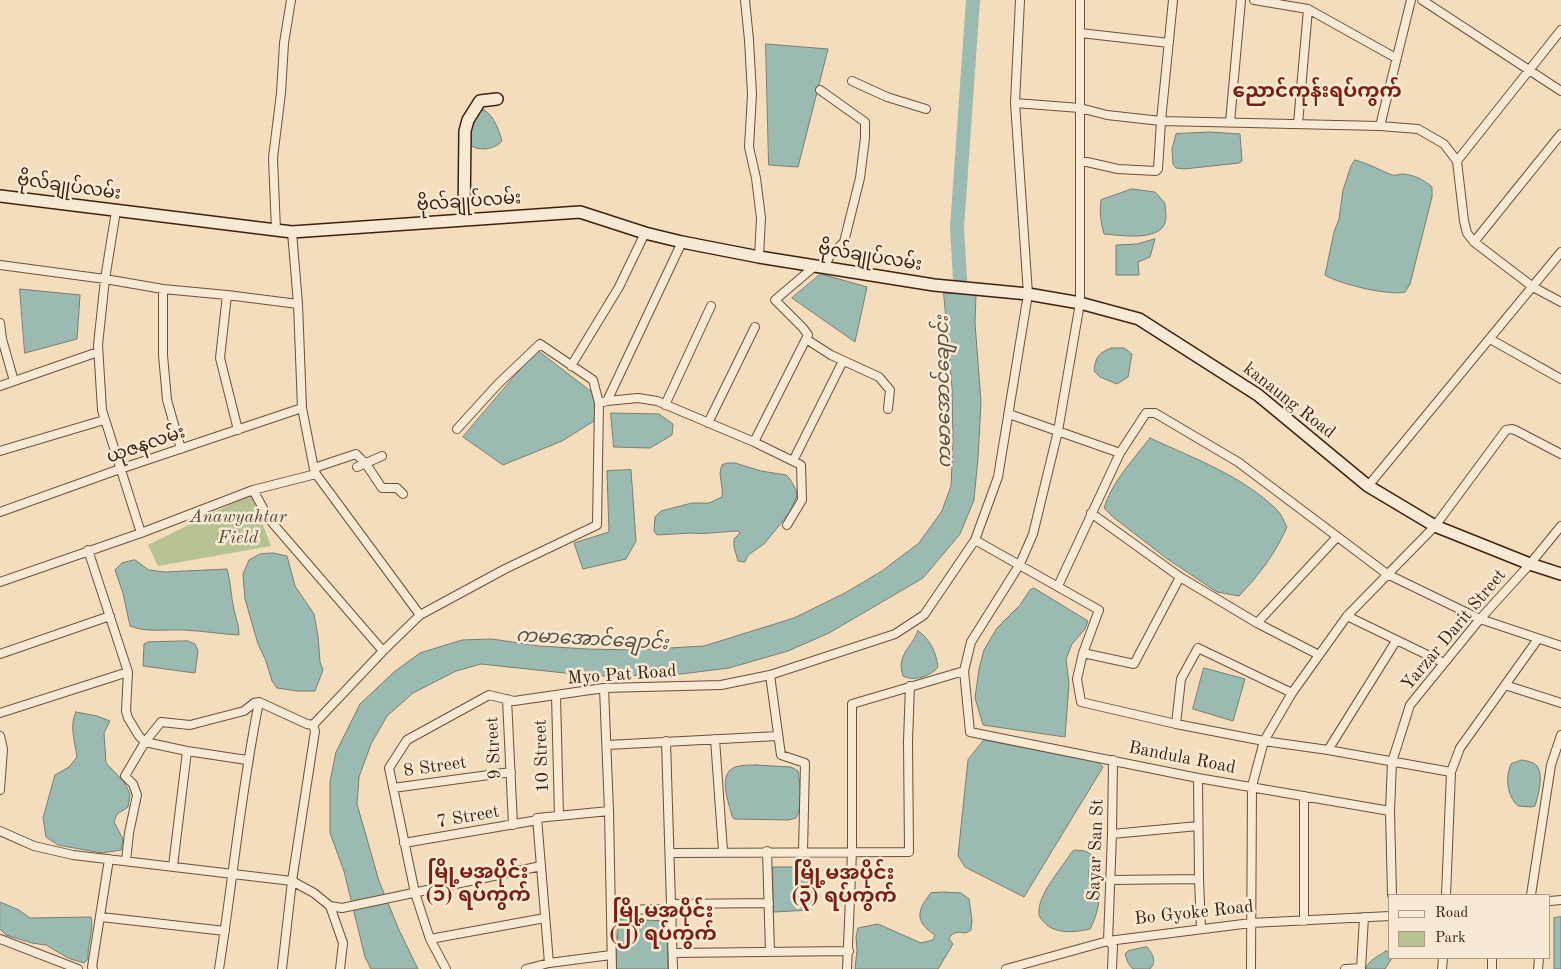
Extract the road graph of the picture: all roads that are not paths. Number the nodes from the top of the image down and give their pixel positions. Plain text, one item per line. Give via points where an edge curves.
1 (291, 0) edge
2 (745, 0) edge
3 (1020, 0) edge
4 (1080, 0) edge
5 (1174, 0) edge
6 (1241, 0) edge
7 (1254, 0) edge
8 (1411, 0) edge
9 (1422, 0) edge
10 (1308, 9) junction
11 (1561, 30) edge
12 (1080, 33) junction
13 (1169, 44) junction
14 (1396, 58) junction
15 (1529, 70) junction
16 (852, 81) dead end
17 (820, 90) dead end
18 (1561, 91) edge
19 (497, 99) dead end
20 (1015, 103) junction
21 (1080, 108) junction
22 (926, 109) dead end
23 (1161, 121) junction
24 (1230, 122) junction
25 (1298, 124) junction
26 (1380, 126) junction
27 (1561, 134) edge
28 (1456, 161) junction
29 (1080, 162) junction
30 (0, 196) edge
31 (116, 211) junction
32 (464, 220) junction
33 (276, 230) junction
34 (292, 232) junction
35 (645, 233) junction
36 (682, 242) junction
37 (1474, 242) junction
38 (1561, 252) edge
39 (759, 257) junction
40 (820, 266) junction
41 (0, 268) edge
42 (106, 279) junction
43 (1533, 287) junction
44 (163, 289) junction
45 (984, 291) joint
46 (1028, 294) junction
47 (227, 295) junction
48 (1561, 302) edge
49 (1080, 303) junction
50 (298, 304) junction
51 (711, 306) dead end
52 (0, 322) edge
53 (755, 327) dead end
54 (806, 339) junction
55 (1490, 339) junction
56 (98, 352) junction
57 (843, 361) junction
58 (571, 366) junction
59 (1561, 379) edge
60 (14, 381) junction
61 (0, 386) edge
62 (603, 402) junction
63 (665, 405) junction
64 (302, 408) junction
65 (888, 409) dead end
66 (1009, 414) junction
67 (104, 420) junction
68 (708, 423) junction
69 (457, 429) dead end
70 (238, 430) junction
71 (1058, 431) junction
72 (754, 442) junction
73 (180, 449) junction
74 (0, 451) edge
75 (1120, 453) junction
76 (1561, 454) edge
77 (382, 456) dead end
78 (793, 461) junction
79 (366, 464) junction
80 (357, 467) dead end
81 (120, 469) junction
82 (315, 472) junction
83 (1368, 486) junction
84 (253, 490) junction
85 (403, 494) dead end
86 (0, 512) edge
87 (1091, 513) junction
88 (787, 525) dead end
89 (1435, 526) junction
90 (1561, 526) edge
91 (141, 532) junction
92 (1337, 536) junction
93 (975, 540) junction
94 (88, 550) junction
95 (1020, 564) junction
96 (1530, 564) junction
97 (1387, 574) junction
98 (1561, 574) edge
99 (1180, 577) junction
100 (0, 582) edge
101 (1058, 586) junction
102 (420, 615) junction
103 (110, 616) junction
104 (1348, 616) junction
105 (1480, 619) junction
106 (1257, 623) junction
107 (1538, 639) junction
108 (1396, 640) junction
109 (1561, 646) edge
110 (383, 651) junction
111 (1083, 653) junction
112 (0, 654) edge
113 (1319, 655) junction
114 (1444, 663) junction
115 (964, 671) junction
116 (128, 672) junction
117 (770, 675) junction
118 (1505, 685) junction
119 (910, 686) junction
120 (604, 688) junction
121 (1292, 693) junction
122 (556, 695) junction
123 (507, 699) junction
124 (258, 702) junction
125 (1561, 703) edge
126 (0, 713) edge
127 (1176, 724) junction
128 (313, 725) junction
129 (1561, 735) edge
130 (0, 736) edge
131 (778, 736) junction
132 (715, 739) junction
133 (666, 741) junction
134 (1264, 741) junction
135 (145, 742) junction
136 (607, 745) junction
137 (1328, 750) junction
138 (187, 752) junction
139 (247, 760) junction
140 (1113, 760) junction
141 (1392, 762) junction
142 (511, 772) junction
143 (1451, 772) junction
144 (1198, 778) junction
145 (1252, 786) junction
146 (393, 788) junction
147 (0, 790) edge
148 (1304, 796) junction
149 (1390, 811) junction
150 (609, 812) junction
151 (559, 816) junction
152 (538, 820) junction
153 (513, 825) junction
154 (1198, 826) junction
155 (0, 831) edge
156 (1112, 834) junction
157 (404, 843) junction
158 (723, 851) junction
159 (670, 852) junction
160 (768, 852) junction
161 (804, 852) junction
162 (852, 852) junction
163 (109, 859) junction
164 (126, 861) junction
165 (173, 866) junction
166 (541, 866) junction
167 (233, 874) junction
168 (1198, 879) junction
169 (1110, 880) junction
170 (292, 881) junction
171 (415, 894) junction
172 (1392, 894) edge
173 (1446, 894) edge
174 (1531, 894) edge
175 (769, 903) junction
176 (330, 906) junction
177 (671, 907) junction
178 (611, 910) junction
179 (1388, 916) edge
180 (101, 917) junction
181 (1364, 917) junction
182 (546, 918) junction
183 (1304, 921) junction
184 (1251, 924) junction
185 (1201, 929) junction
186 (225, 931) junction
187 (0, 939) edge
188 (430, 940) junction
189 (1108, 941) junction
190 (849, 951) junction
191 (673, 952) junction
192 (770, 952) junction
193 (611, 955) junction
194 (549, 963) junction
195 (1361, 968) edge
196 (78, 969) edge
197 (93, 969) edge
198 (219, 969) edge
199 (282, 969) edge
200 (340, 969) edge
201 (446, 969) edge
202 (526, 969) edge
203 (612, 969) edge
204 (673, 969) edge
205 (847, 969) edge
206 (1006, 969) edge
207 (1112, 969) edge
208 (1251, 969) edge
209 (1345, 969) edge

1 - 33 street via 273,158
2 - 39 street via 752,94 749,147 761,218
3 - 20 street, Myo Pat Road
4 - 12 street
5 - 13 street
6 - 24 street
7 - 10 street
8 - 14 street
9 - 15 street
10 - 14 street
10 - 25 street
11 - 15 street
12 - 13 street
12 - 21 street
13 - 23 street
14 - 26 street
15 - 18 street
15 - 28 street
16 - 22 street via 887,97
17 - 40 street via 865,122 866,138 844,242
19 - 32 street via 480,101 465,131
20 - 21 street
20 - 46 street, Myo Pat Road
21 - 23 street via 1107,115
21 - 29 street
23 - 24 street
23 - 29 street via 1160,164 1156,172
24 - 25 street
25 - 26 street
26 - 28 street via 1418,129 1444,144
27 - 37 street
28 - 37 street via 1464,222
29 - 49 street
30 - 31 street, ဗိုလ်ချုပ်လမ်း
31 - 33 street, ဗိုလ်ချုပ်လမ်း
31 - 42 street
32 - 34 street, ဗိုလ်ချုပ်လမ်း
32 - 35 street, ဗိုလ်ချုပ်လမ်း via 580,212
33 - 34 street, ဗိုလ်ချုပ်လမ်း
34 - 50 street
35 - 36 street, ဗိုလ်ချုပ်လမ်း
35 - 58 street via 619,287
36 - 39 street, ဗိုလ်ချုပ်လမ်း
36 - 62 street
37 - 43 street
38 - 43 street
39 - 40 street, ဗိုလ်ချုပ်လမ်း
40 - 45 street, ဗိုလ်ချုပ်လမ်း
40 - 54 street via 775,300 803,328 808,336
41 - 42 street
42 - 44 street
42 - 56 street
43 - 48 street
43 - 55 street
44 - 47 street
44 - 73 street via 167,400
45 - 46 street, kanaung Road
46 - 49 street, kanaung Road
46 - 66 street, Myo Pat Road
47 - 50 street
47 - 70 street via 220,358
49 - 71 street
49 - 83 street, kanaung Road via 1139,319 1258,395
50 - 64 street
51 - 63 street
52 - 60 street
53 - 68 street
54 - 57 street
54 - 72 street
55 - 59 street
55 - 83 street
56 - 60 street
56 - 67 street
57 - 65 street via 883,380 890,390
57 - 78 street
58 - 62 street via 593,380
58 - 69 street via 540,344
60 - 61 street
62 - 63 street via 638,398
62 - 102 street via 597,457 597,525
63 - 68 street
64 - 70 street, ယုဇနလမ်း
64 - 82 street
66 - 71 street
66 - 93 street, Myo Pat Road via 998,477
67 - 74 street
67 - 81 street
68 - 72 street
70 - 73 street, ယုဇနလမ်း
71 - 75 street
71 - 95 street via 1033,534
72 - 78 street
73 - 81 street, ယုဇနလမ်း
75 - 87 street
75 - 92 street via 1146,413 1155,413 1238,462
76 - 89 street via 1517,431 1506,430
77 - 79 street
78 - 88 street via 801,464 802,500
79 - 80 street
79 - 82 street via 355,454
79 - 85 street via 382,488 397,488
81 - 86 street, ယုဇနလမ်း
81 - 91 street
82 - 84 street
82 - 102 street
83 - 89 street, kanaung Road
84 - 91 street
84 - 110 street via 269,519
87 - 99 street
87 - 101 street
89 - 96 street, kanaung Road
89 - 97 street
90 - 96 street, Yarzar Darit Street
91 - 94 street
92 - 97 street
92 - 106 street
93 - 95 street
93 - 117 street, Myo Pat Road via 924,615 895,634
94 - 100 street
94 - 103 street
95 - 101 street
95 - 115 street via 971,642
96 - 98 street, kanaung Road
96 - 105 street, Yarzar Darit Street
97 - 104 street
97 - 105 street
99 - 106 street
99 - 111 street via 1134,664
101 - 111 street via 1100,610
102 - 110 street
103 - 112 street
103 - 116 street
104 - 108 street
104 - 113 street
105 - 107 street
105 - 114 street, Yarzar Darit Street
106 - 113 street
107 - 109 street
107 - 118 street
108 - 114 street
108 - 137 street
110 - 128 street
111 - 127 street via 1077,679 1082,702
113 - 121 street
114 - 141 street, Yarzar Darit Street via 1410,705
115 - 119 street
115 - 140 street, Bandula Road via 970,732
116 - 126 street
116 - 135 street via 126,711
117 - 120 street, Myo Pat Road via 720,685
117 - 131 street
118 - 125 street
118 - 143 street via 1460,748
119 - 162 street via 852,704
119 - 162 street via 909,852
120 - 122 street, Myo Pat Road
120 - 136 street
121 - 127 street via 1198,648 1181,679
121 - 134 street
122 - 123 street, Myo Pat Road via 514,701
122 - 151 street, 10 Street
123 - 142 street, 9 Street
123 - 146 street, Myo Pat Road via 489,695 407,740 389,768
124 - 128 street
124 - 135 street via 244,711 190,725 161,722
124 - 139 street
127 - 134 street
128 - 170 street via 315,731
129 - 174 street via 1551,765
130 - 147 street via 4,750
131 - 132 street
131 - 161 street via 781,755 805,763
132 - 133 street
132 - 158 street
133 - 136 street
133 - 159 street
134 - 137 street
134 - 145 street
135 - 138 street
135 - 164 street via 125,776 137,795
136 - 150 street
137 - 141 street
138 - 139 street
138 - 165 street
139 - 167 street
140 - 144 street, Bandula Road
140 - 156 street, Sayar San St
141 - 143 street
141 - 149 street, Yarzar Darit Street
142 - 146 street, 8 Street
142 - 153 street, 9 Street
143 - 173 street
144 - 145 street, Bandula Road
144 - 154 street
145 - 148 street, Bandula Road
145 - 184 street
146 - 157 street, Myo Pat Road
148 - 149 street, Bandula Road
148 - 183 street
149 - 172 street, Yarzar Darit Street
150 - 151 street, 7 Street
150 - 178 street
151 - 152 street, 7 Street
152 - 153 street, 7 Street
152 - 166 street
153 - 157 street, 7 Street
154 - 156 street
154 - 168 street
155 - 163 street via 34,846
156 - 169 street, Sayar San St
157 - 171 street, Myo Pat Road
158 - 159 street
158 - 160 street
159 - 177 street
160 - 161 street
160 - 175 street
161 - 162 street
162 - 190 street
163 - 164 street
163 - 180 street
164 - 165 street
165 - 167 street
166 - 171 street
166 - 182 street
167 - 170 street
167 - 186 street
168 - 169 street
168 - 185 street
169 - 189 street, Sayar San St
170 - 176 street
170 - 199 street
171 - 176 street via 342,908
171 - 188 street, Myo Pat Road
175 - 177 street
175 - 192 street
176 - 200 street via 343,943
177 - 178 street
177 - 191 street
178 - 193 street
179 - 181 street, Bo Gyoke Road
180 - 186 street
180 - 197 street
181 - 183 street, Bo Gyoke Road
181 - 195 street
182 - 188 street
182 - 194 street
183 - 184 street, Bo Gyoke Road
184 - 185 street, Bo Gyoke Road
184 - 208 street
185 - 189 street, Bo Gyoke Road
186 - 198 street
187 - 196 street
188 - 201 street, Myo Pat Road
189 - 206 street, Bo Gyoke Road
189 - 207 street, Sayar San St via 1113,946
190 - 192 street
190 - 205 street
191 - 192 street
191 - 204 street
193 - 194 street
193 - 203 street
194 - 202 street
195 - 209 street

